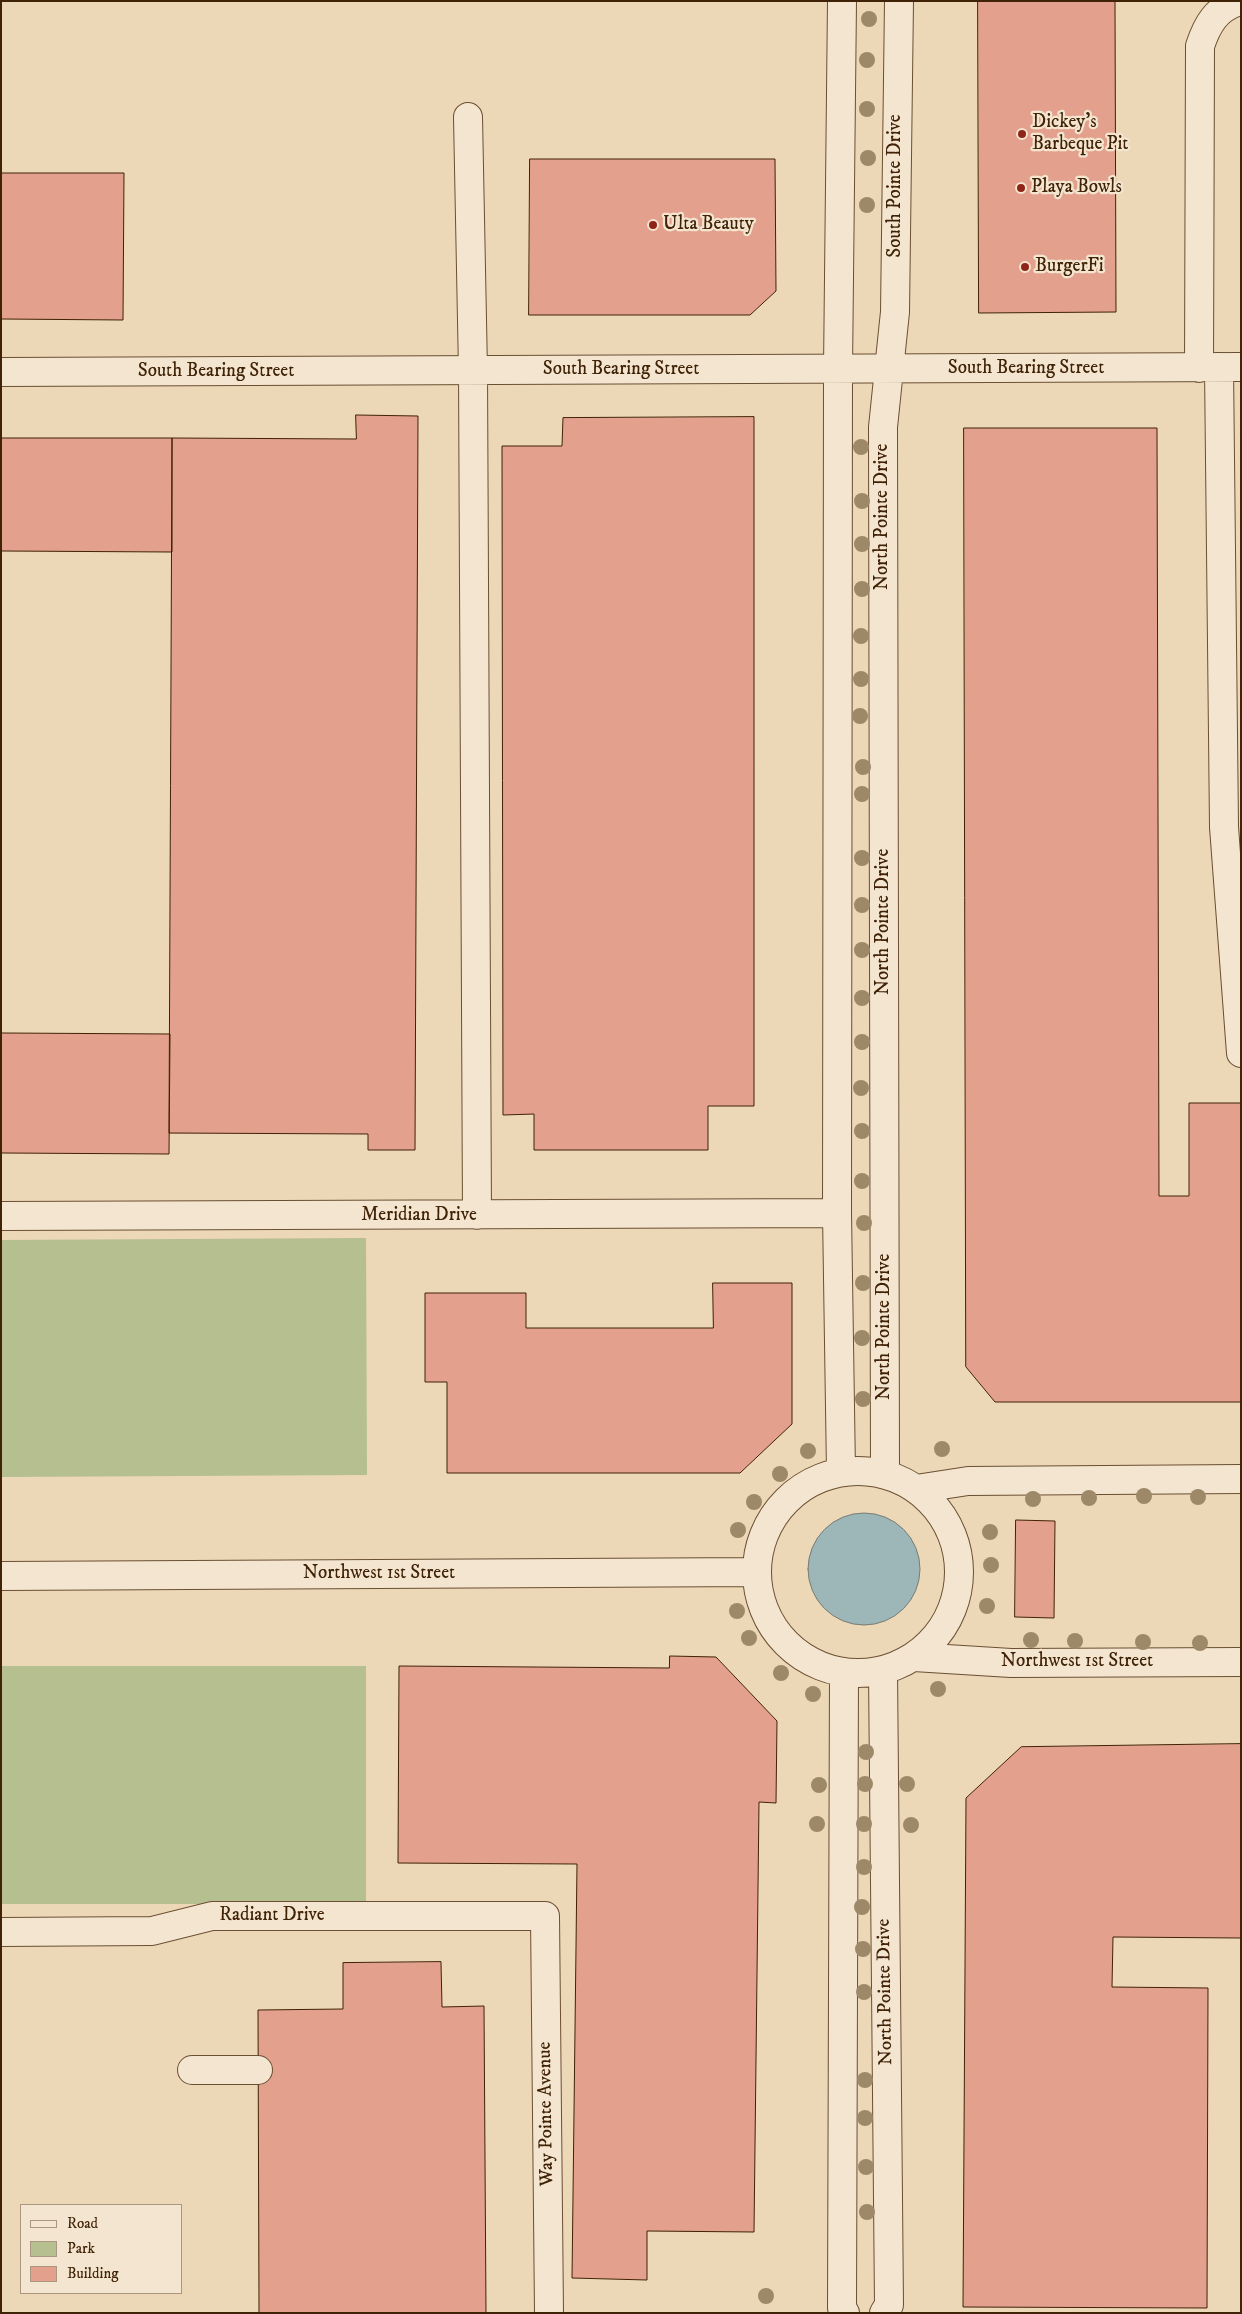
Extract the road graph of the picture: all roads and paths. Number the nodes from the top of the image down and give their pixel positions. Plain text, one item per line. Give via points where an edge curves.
1 (842, 1) edge
2 (898, 1) edge
3 (1240, 1) edge
4 (468, 117) dead end
5 (1220, 367) edge
6 (838, 369) junction
7 (889, 370) junction
8 (473, 371) junction
9 (1, 372) edge
10 (1241, 1053) edge
11 (837, 1213) junction
12 (477, 1215) junction
13 (1, 1216) edge
14 (841, 1472) junction
15 (885, 1474) junction
16 (1241, 1479) edge
17 (916, 1489) junction
18 (756, 1572) junction
19 (1, 1576) edge
20 (914, 1657) junction
21 (1241, 1662) edge
22 (883, 1671) junction
23 (844, 1672) junction
24 (545, 1916) joint
25 (1, 1932) edge
26 (192, 2070) dead end
27 (258, 2070) dead end
28 (549, 2313) edge
29 (845, 2313) edge
30 (884, 2313) edge

1 - 6 street
2 - 7 street, South Pointe Drive via 895,312
3 - 5 street via 1217,14 1207,26 1200,46
4 - 8 street
5 - 7 street, South Bearing Street
5 - 10 street via 1224,826
6 - 7 street, South Bearing Street
6 - 8 street, South Bearing Street
6 - 11 street
7 - 15 street, North Pointe Drive via 883,427
8 - 9 street, South Bearing Street
8 - 12 street
11 - 12 street, Meridian Drive
11 - 14 street
12 - 13 street, Meridian Drive
14 - 15 street
14 - 18 street via 814,1481 790,1496 772,1518 760,1544
15 - 17 street
16 - 17 street via 968,1480
17 - 20 street via 940,1512 955,1541 960,1574 954,1606 939,1635
18 - 19 street, Northwest 1st Street
18 - 23 street via 760,1600 773,1627 791,1648 816,1664
20 - 21 street, Northwest 1st Street via 1011,1663
20 - 22 street
22 - 23 street
22 - 30 street, North Pointe Drive via 889,2298
23 - 29 street via 842,2308
24 - 25 street, Radiant Drive via 212,1916 152,1931
24 - 28 street, Way Pointe Avenue
26 - 27 street

